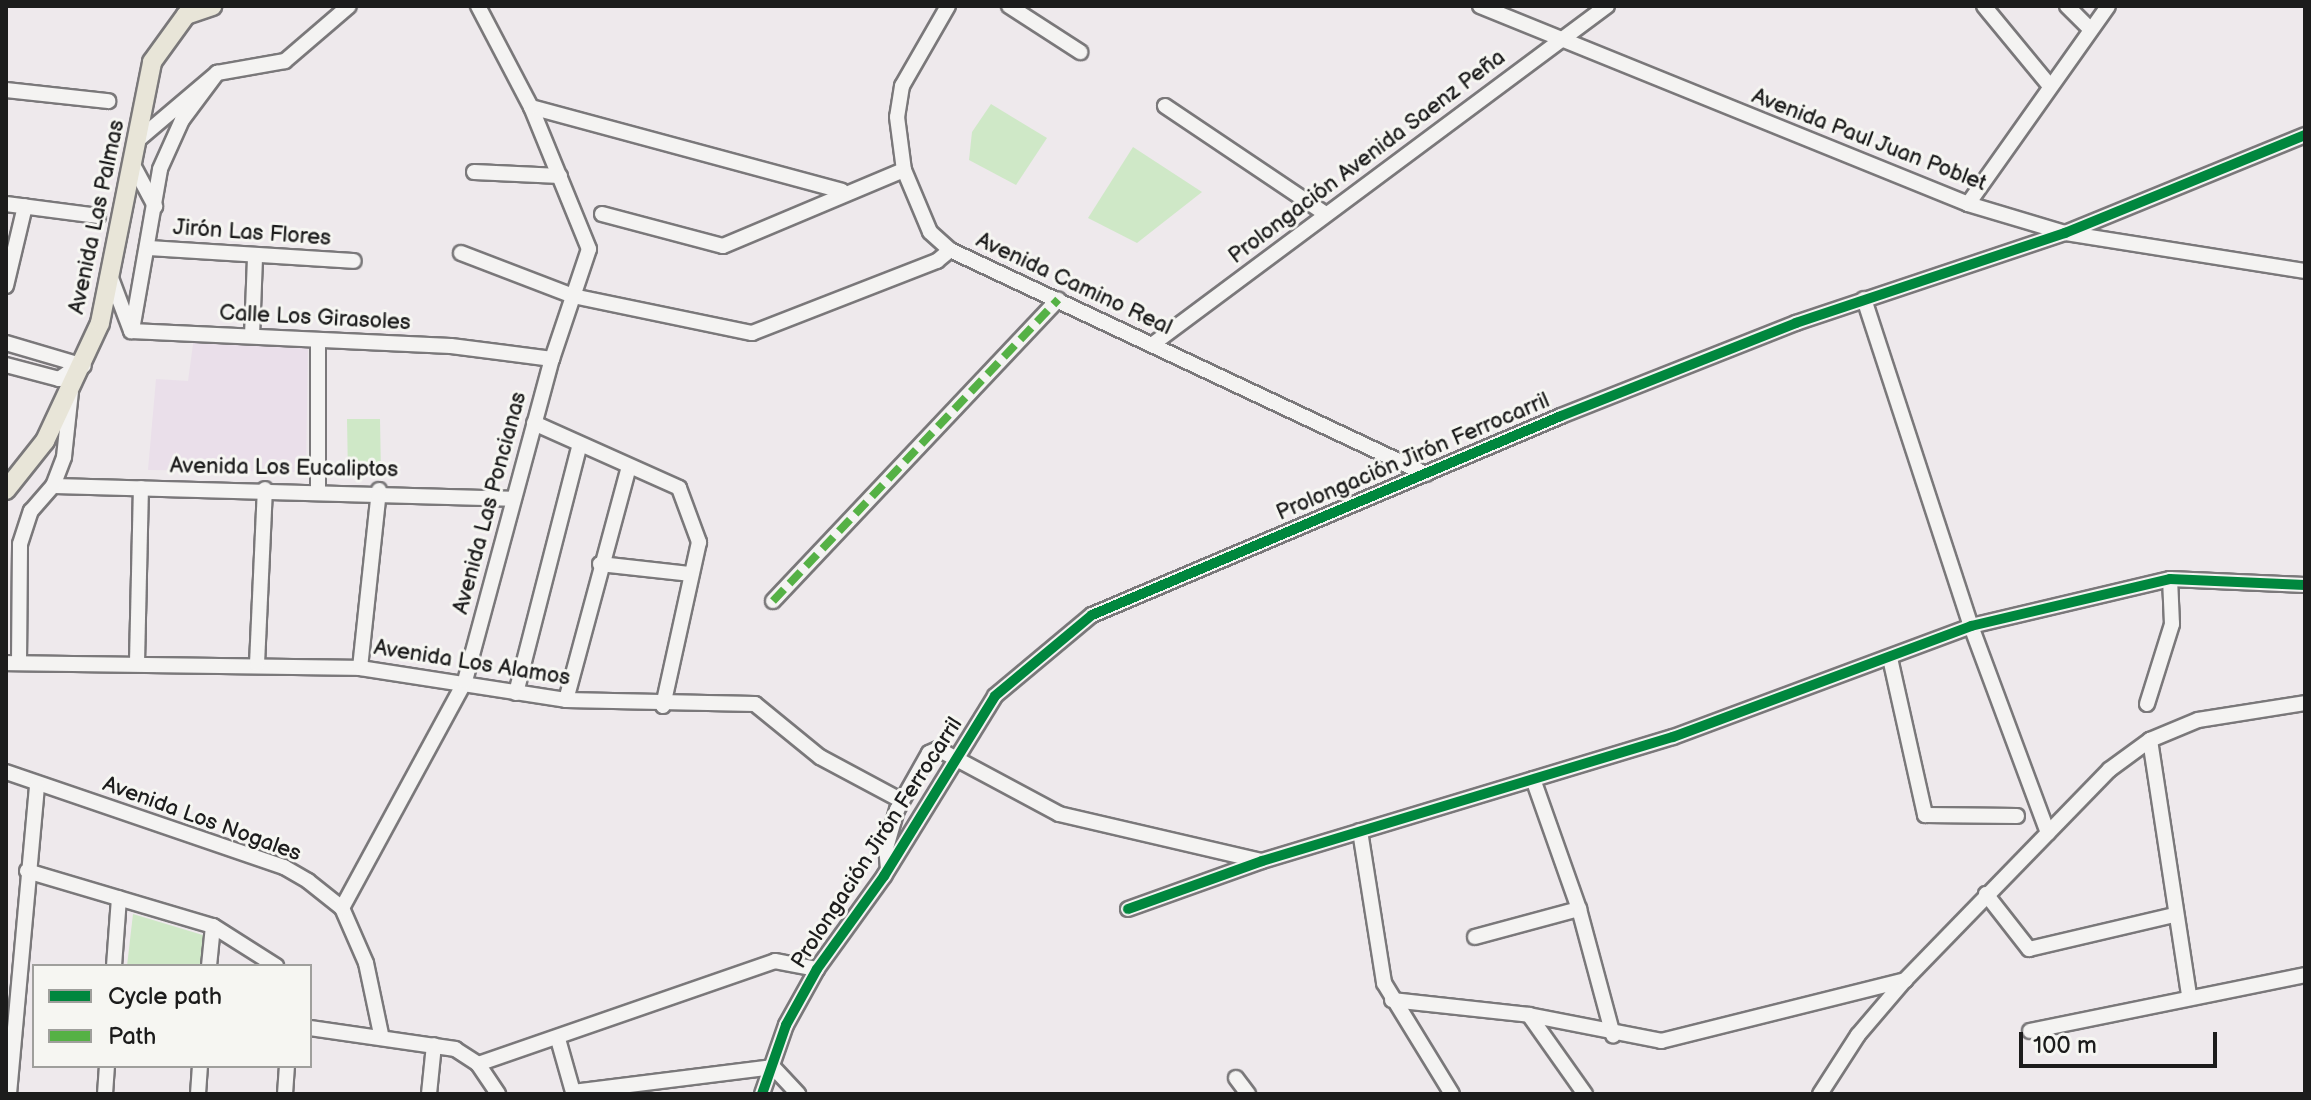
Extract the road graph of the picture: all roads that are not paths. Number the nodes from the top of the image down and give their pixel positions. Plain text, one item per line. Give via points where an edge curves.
1 (212, 6) edge
2 (349, 6) edge
3 (478, 6) edge
4 (948, 6) edge
5 (1009, 6) edge
6 (1480, 6) edge
7 (1607, 6) edge
8 (1984, 6) edge
9 (2067, 6) edge
10 (2108, 6) edge
11 (2089, 28) junction
12 (1563, 38) junction
13 (1080, 52) dead end
14 (217, 73) junction
15 (2050, 86) junction
16 (6, 90) edge
17 (108, 101) dead end
18 (1165, 106) dead end
19 (531, 107) junction
20 (2305, 135) edge
21 (138, 140) junction
22 (133, 165) junction
23 (904, 170) junction
24 (474, 172) dead end
25 (560, 176) junction
26 (842, 191) junction
27 (6, 204) edge
28 (1968, 204) junction
29 (25, 206) junction
30 (155, 206) junction
31 (602, 214) dead end
32 (1326, 214) junction
33 (98, 216) dead end
34 (2015, 218) junction
35 (2065, 233) junction
36 (148, 248) junction
37 (950, 250) junction
38 (2011, 250) junction
39 (461, 253) dead end
40 (255, 258) junction
41 (354, 261) dead end
42 (2305, 271) edge
43 (111, 278) junction
44 (6, 286) edge
45 (573, 296) junction
46 (1864, 299) junction
47 (1058, 300) junction
48 (131, 331) junction
49 (252, 336) junction
50 (318, 341) junction
51 (6, 343) edge
52 (1153, 344) junction
53 (552, 359) junction
54 (6, 365) edge
55 (82, 365) junction
56 (71, 392) junction
57 (534, 423) junction
58 (580, 444) junction
59 (629, 466) junction
60 (1426, 474) junction
61 (53, 486) junction
62 (141, 488) junction
63 (265, 489) junction
64 (318, 489) junction
65 (6, 490) edge
66 (379, 490) junction
67 (513, 499) junction
68 (600, 564) junction
69 (691, 574) junction
70 (2170, 579) junction
71 (2305, 585) edge
72 (773, 601) dead end
73 (1971, 626) junction
74 (1890, 658) junction
75 (12, 662) edge
76 (137, 662) junction
77 (257, 664) junction
78 (360, 668) junction
79 (465, 681) junction
80 (516, 693) junction
81 (566, 700) junction
82 (2305, 703) edge
83 (2147, 704) dead end
84 (663, 706) junction
85 (2150, 740) junction
86 (958, 756) junction
87 (6, 772) edge
88 (1533, 779) junction
89 (37, 785) junction
90 (902, 801) junction
91 (2017, 816) dead end
92 (1360, 831) junction
93 (2048, 833) junction
94 (1262, 861) junction
95 (888, 869) junction
96 (27, 871) junction
97 (1986, 894) junction
98 (119, 898) junction
99 (342, 908) junction
100 (1128, 909) dead end
101 (1579, 909) junction
102 (2174, 915) junction
103 (213, 926) junction
104 (1475, 937) dead end
105 (114, 964) edge
106 (209, 964) edge
107 (273, 964) edge
108 (817, 969) junction
109 (2305, 975) edge
110 (1905, 980) junction
111 (2189, 996) junction
112 (1392, 1000) junction
113 (1529, 1015) junction
114 (10, 1018) edge
115 (312, 1028) edge
116 (2030, 1031) dead end
117 (381, 1034) junction
118 (1613, 1035) junction
119 (558, 1039) junction
120 (434, 1045) junction
121 (478, 1064) junction
122 (773, 1067) junction
123 (107, 1068) edge
124 (200, 1068) edge
125 (287, 1068) edge
126 (1236, 1078) dead end
127 (9, 1094) edge
128 (105, 1094) edge
129 (198, 1094) edge
130 (285, 1094) edge
131 (429, 1094) edge
132 (498, 1094) edge
133 (762, 1094) edge
134 (798, 1094) edge
135 (1248, 1094) edge
136 (1452, 1094) edge
137 (1585, 1094) edge
138 (1820, 1094) edge

1 - 21 main road, Avenida Las Palmas via 186,15 166,36 152,62
2 - 14 street via 285,61
3 - 19 street, Avenida Las Poncianas
4 - 23 street, Avenida Camino Real via 902,86 897,117
5 - 13 street
6 - 12 street, Avenida Paul Juan Poblet
7 - 12 street, Prolongación Avenida Saenz Peña
8 - 15 street
9 - 11 street
10 - 11 street
11 - 15 street
12 - 28 street, Avenida Paul Juan Poblet
12 - 32 street, Prolongación Avenida Saenz Peña
14 - 21 street
14 - 30 street via 182,120 160,169
15 - 28 street
16 - 17 street
18 - 32 street
19 - 25 street, Avenida Las Poncianas
19 - 26 street
20 - 35 street, Prolongación Jirón Ferrocarril
21 - 22 main road, Avenida Las Palmas
22 - 30 street
22 - 43 main road, Avenida Las Palmas
23 - 26 street
23 - 37 street, Avenida Camino Real via 930,232
24 - 25 street
25 - 45 street, Avenida Las Poncianas via 589,249
26 - 31 street via 723,246
27 - 29 street
28 - 34 street, Avenida Paul Juan Poblet
29 - 33 street
29 - 44 street
30 - 36 street
32 - 52 street, Prolongación Avenida Saenz Peña
34 - 35 street, Avenida Paul Juan Poblet
34 - 38 street via 2019,228
35 - 38 street, Prolongación Jirón Ferrocarril
35 - 42 street, Avenida Paul Juan Poblet
36 - 40 street, Jirón Las Flores
36 - 48 street
37 - 45 street via 937,261 752,333
37 - 47 street, Avenida Camino Real
38 - 46 street, Prolongación Jirón Ferrocarril
39 - 45 street
40 - 41 street, Jirón Las Flores
40 - 49 street
43 - 48 street
43 - 55 main road, Avenida Las Palmas
45 - 53 street, Avenida Las Poncianas
46 - 60 street, Prolongación Jirón Ferrocarril
46 - 73 street
47 - 52 street, Avenida Camino Real
47 - 72 street
48 - 49 street, Calle Los Girasoles
49 - 50 street, Calle Los Girasoles
50 - 53 street, Calle Los Girasoles via 451,346
50 - 64 street
51 - 55 street
52 - 60 street, Avenida Camino Real
53 - 57 street, Avenida Las Poncianas
54 - 55 street via 59,379
55 - 56 main road, Avenida Las Palmas
56 - 61 street via 71,436
56 - 65 main road, Avenida Las Palmas via 45,441
57 - 58 street
57 - 67 street, Avenida Las Poncianas
58 - 59 street
58 - 80 street
59 - 68 street
59 - 69 street via 679,488 699,542
60 - 86 street, Prolongación Jirón Ferrocarril via 1092,615 995,696
61 - 62 street, Avenida Los Eucaliptos
61 - 75 street via 31,511 20,544
62 - 63 street, Avenida Los Eucaliptos
62 - 76 street
63 - 64 street, Avenida Los Eucaliptos
63 - 77 street
64 - 66 street, Avenida Los Eucaliptos
66 - 67 street, Avenida Los Eucaliptos
66 - 78 street
67 - 79 street, Avenida Las Poncianas
68 - 69 street
68 - 81 street
69 - 84 street
70 - 71 street
70 - 73 street
70 - 83 street via 2172,624
73 - 74 street
73 - 93 street
74 - 88 street
74 - 91 street via 1925,815
75 - 76 street, Avenida Los Alamos
76 - 77 street, Avenida Los Alamos
77 - 78 street, Avenida Los Alamos
78 - 79 street, Avenida Los Alamos
79 - 80 street, Avenida Los Alamos
79 - 99 street, Avenida Las Poncianas
80 - 81 street, Avenida Los Alamos
81 - 84 street, Avenida Los Alamos
82 - 85 street via 2198,720
84 - 90 street, Avenida Los Alamos via 755,704 820,757
85 - 93 street via 2109,770
85 - 102 street
86 - 90 street via 943,749 929,753
86 - 94 street via 1059,814
86 - 95 street, Prolongación Jirón Ferrocarril
87 - 89 street, Avenida Los Nogales
88 - 92 street
88 - 101 street
89 - 96 street
89 - 99 street, Avenida Los Nogales via 284,867
90 - 95 street via 886,848
92 - 94 street
92 - 112 street via 1378,959
93 - 97 street
94 - 100 street
95 - 108 street, Prolongación Jirón Ferrocarril
96 - 98 street
96 - 114 street
97 - 102 street via 2029,949
97 - 110 street
98 - 103 street
98 - 105 street
99 - 117 street via 366,963
101 - 104 street
101 - 118 street
102 - 111 street
103 - 106 street
103 - 107 street
108 - 119 street via 775,961
108 - 122 street, Prolongación Jirón Ferrocarril via 786,1025
109 - 111 street
110 - 118 street via 1661,1041
110 - 138 street via 1858,1035
111 - 116 street
112 - 113 street
112 - 136 street
113 - 118 street
113 - 137 street
114 - 127 street
115 - 117 street
117 - 120 street
119 - 121 street
119 - 122 street via 573,1092
120 - 121 street via 455,1049
120 - 131 street
121 - 132 street
122 - 133 street, Prolongación Jirón Ferrocarril
122 - 134 street
123 - 128 street
124 - 129 street
125 - 130 street
126 - 135 street

